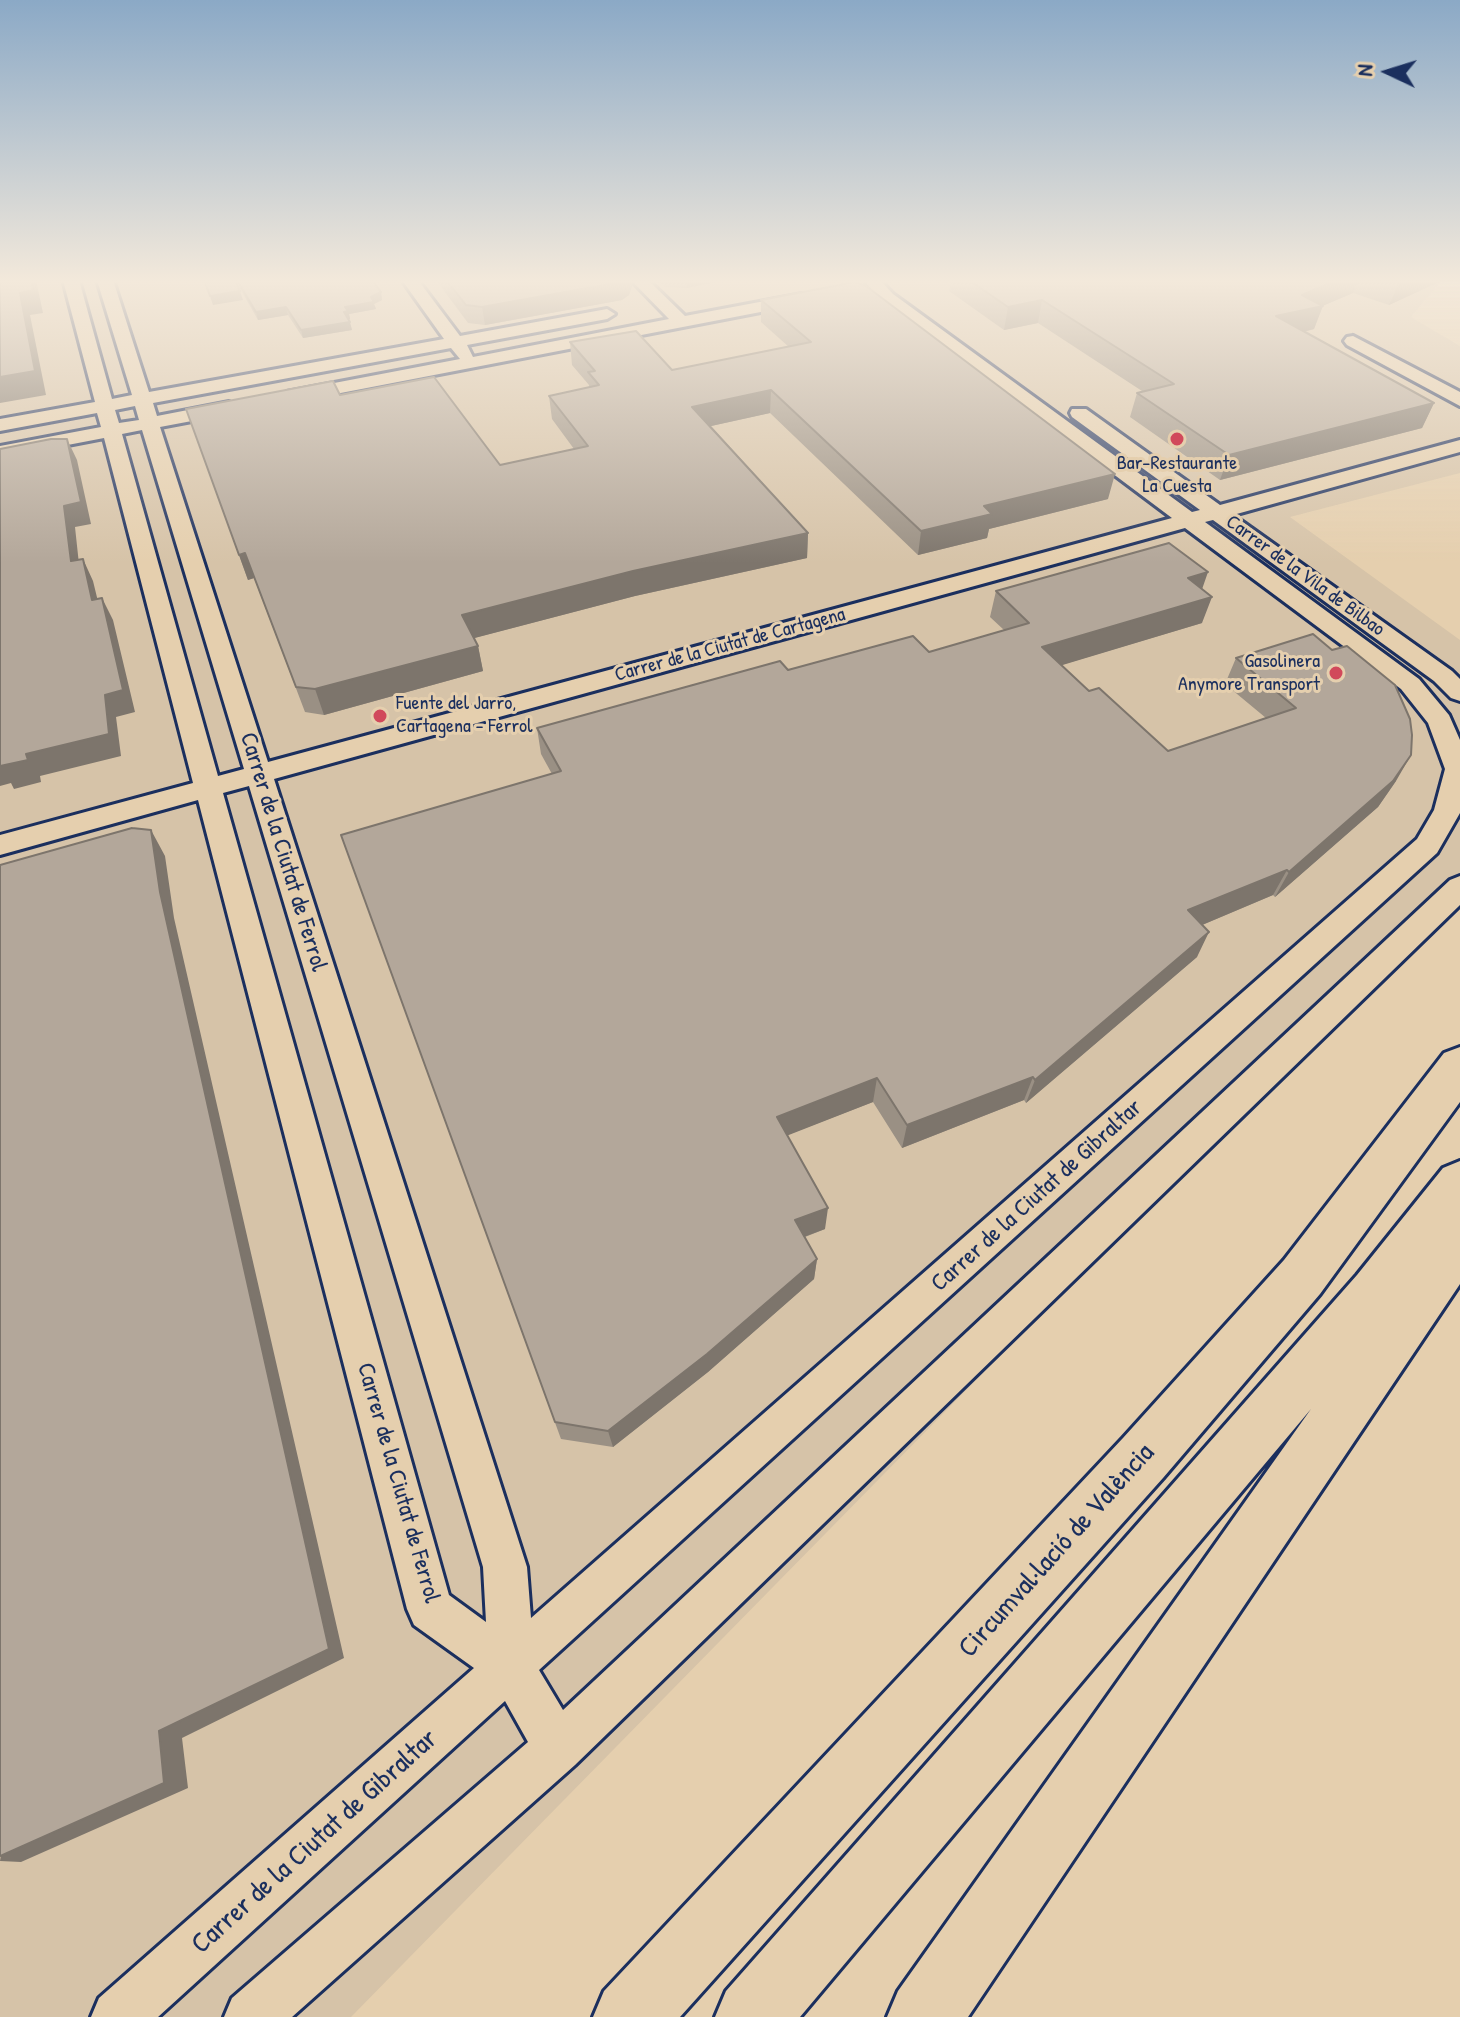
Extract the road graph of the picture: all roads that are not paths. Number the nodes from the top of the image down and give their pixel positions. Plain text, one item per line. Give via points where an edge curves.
1 (96, 374) edge
2 (134, 374) edge
3 (311, 374) edge
4 (407, 374) edge
5 (991, 374) edge
6 (1413, 374) edge
7 (274, 400) edge
8 (1062, 400) dead end
9 (1460, 400) edge
10 (244, 405) edge
11 (146, 411) junction
12 (108, 418) junction
13 (0, 425) edge
14 (1460, 446) edge
15 (0, 452) edge
16 (1217, 512) junction
17 (1187, 520) junction
18 (1438, 684) edge
19 (259, 774) junction
20 (208, 788) junction
21 (0, 845) edge
22 (1460, 887) edge
23 (1460, 1066) edge
24 (1460, 1183) edge
25 (1460, 1241) edge
26 (512, 1668) junction
27 (558, 1748) junction
28 (118, 2017) edge
29 (251, 2017) edge
30 (630, 2017) edge
31 (752, 2017) edge
32 (924, 2017) edge

1 - 12 street, Carrer de la Ciutat de Ferrol
2 - 11 street, Carrer de la Ciutat de Ferrol
3 - 11 street
4 - 7 street
5 - 17 street, Carrer de la Vila de Bilbao
6 - 9 street
8 - 16 street, Carrer de la Vila de Bilbao
10 - 11 street
11 - 12 street
11 - 19 street, Carrer de la Ciutat de Ferrol
12 - 13 street
12 - 15 street
12 - 20 street, Carrer de la Ciutat de Ferrol
14 - 16 street, Carrer de la Ciutat de Cartagena
16 - 17 street, Carrer de la Ciutat de Cartagena
16 - 18 street, Carrer de la Vila de Bilbao
17 - 18 street, Carrer de la Vila de Bilbao
17 - 19 street, Carrer de la Ciutat de Cartagena
18 - 26 street, Carrer de la Ciutat de Gibraltar via 1440,721 1458,769 1448,810 1427,846
19 - 20 street, Carrer de la Ciutat de Cartagena
19 - 26 street, Carrer de la Ciutat de Ferrol via 505,1567
20 - 21 street, Carrer de la Ciutat de Cartagena
20 - 26 street, Carrer de la Ciutat de Ferrol via 430,1609
22 - 27 street
23 - 30 highway, Circumval·lació de València via 1302,1277
24 - 31 highway via 1376,1292
25 - 32 highway
26 - 27 street
26 - 28 street, Carrer de la Ciutat de Gibraltar
27 - 29 street

